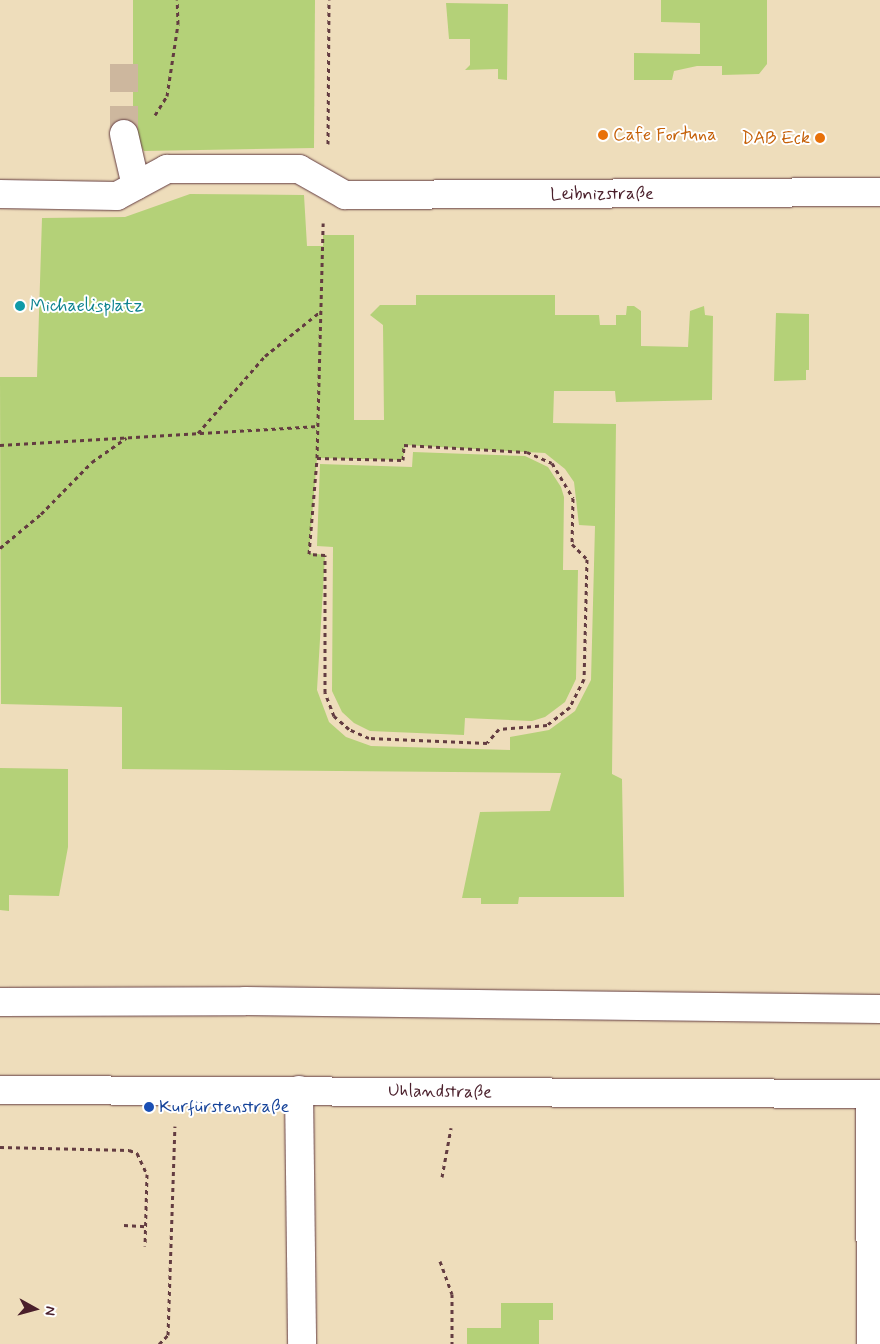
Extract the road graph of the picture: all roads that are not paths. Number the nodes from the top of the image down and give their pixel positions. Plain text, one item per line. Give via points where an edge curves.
1 (124, 134) tunnel mouth
2 (136, 186) junction
3 (880, 192) edge
4 (0, 194) edge
5 (0, 1002) edge
6 (880, 1008) edge
7 (0, 1090) edge
8 (299, 1090) junction
9 (875, 1094) edge
10 (302, 1344) edge
11 (871, 1344) edge

1 - 2 street
2 - 3 street, Leibnizstraße via 167,169 299,169 345,195
2 - 4 street, Leibnizstraße via 117,196
5 - 6 street via 245,1001
7 - 8 street, Uhlandstraße
8 - 9 street, Uhlandstraße
8 - 10 street
9 - 11 street

